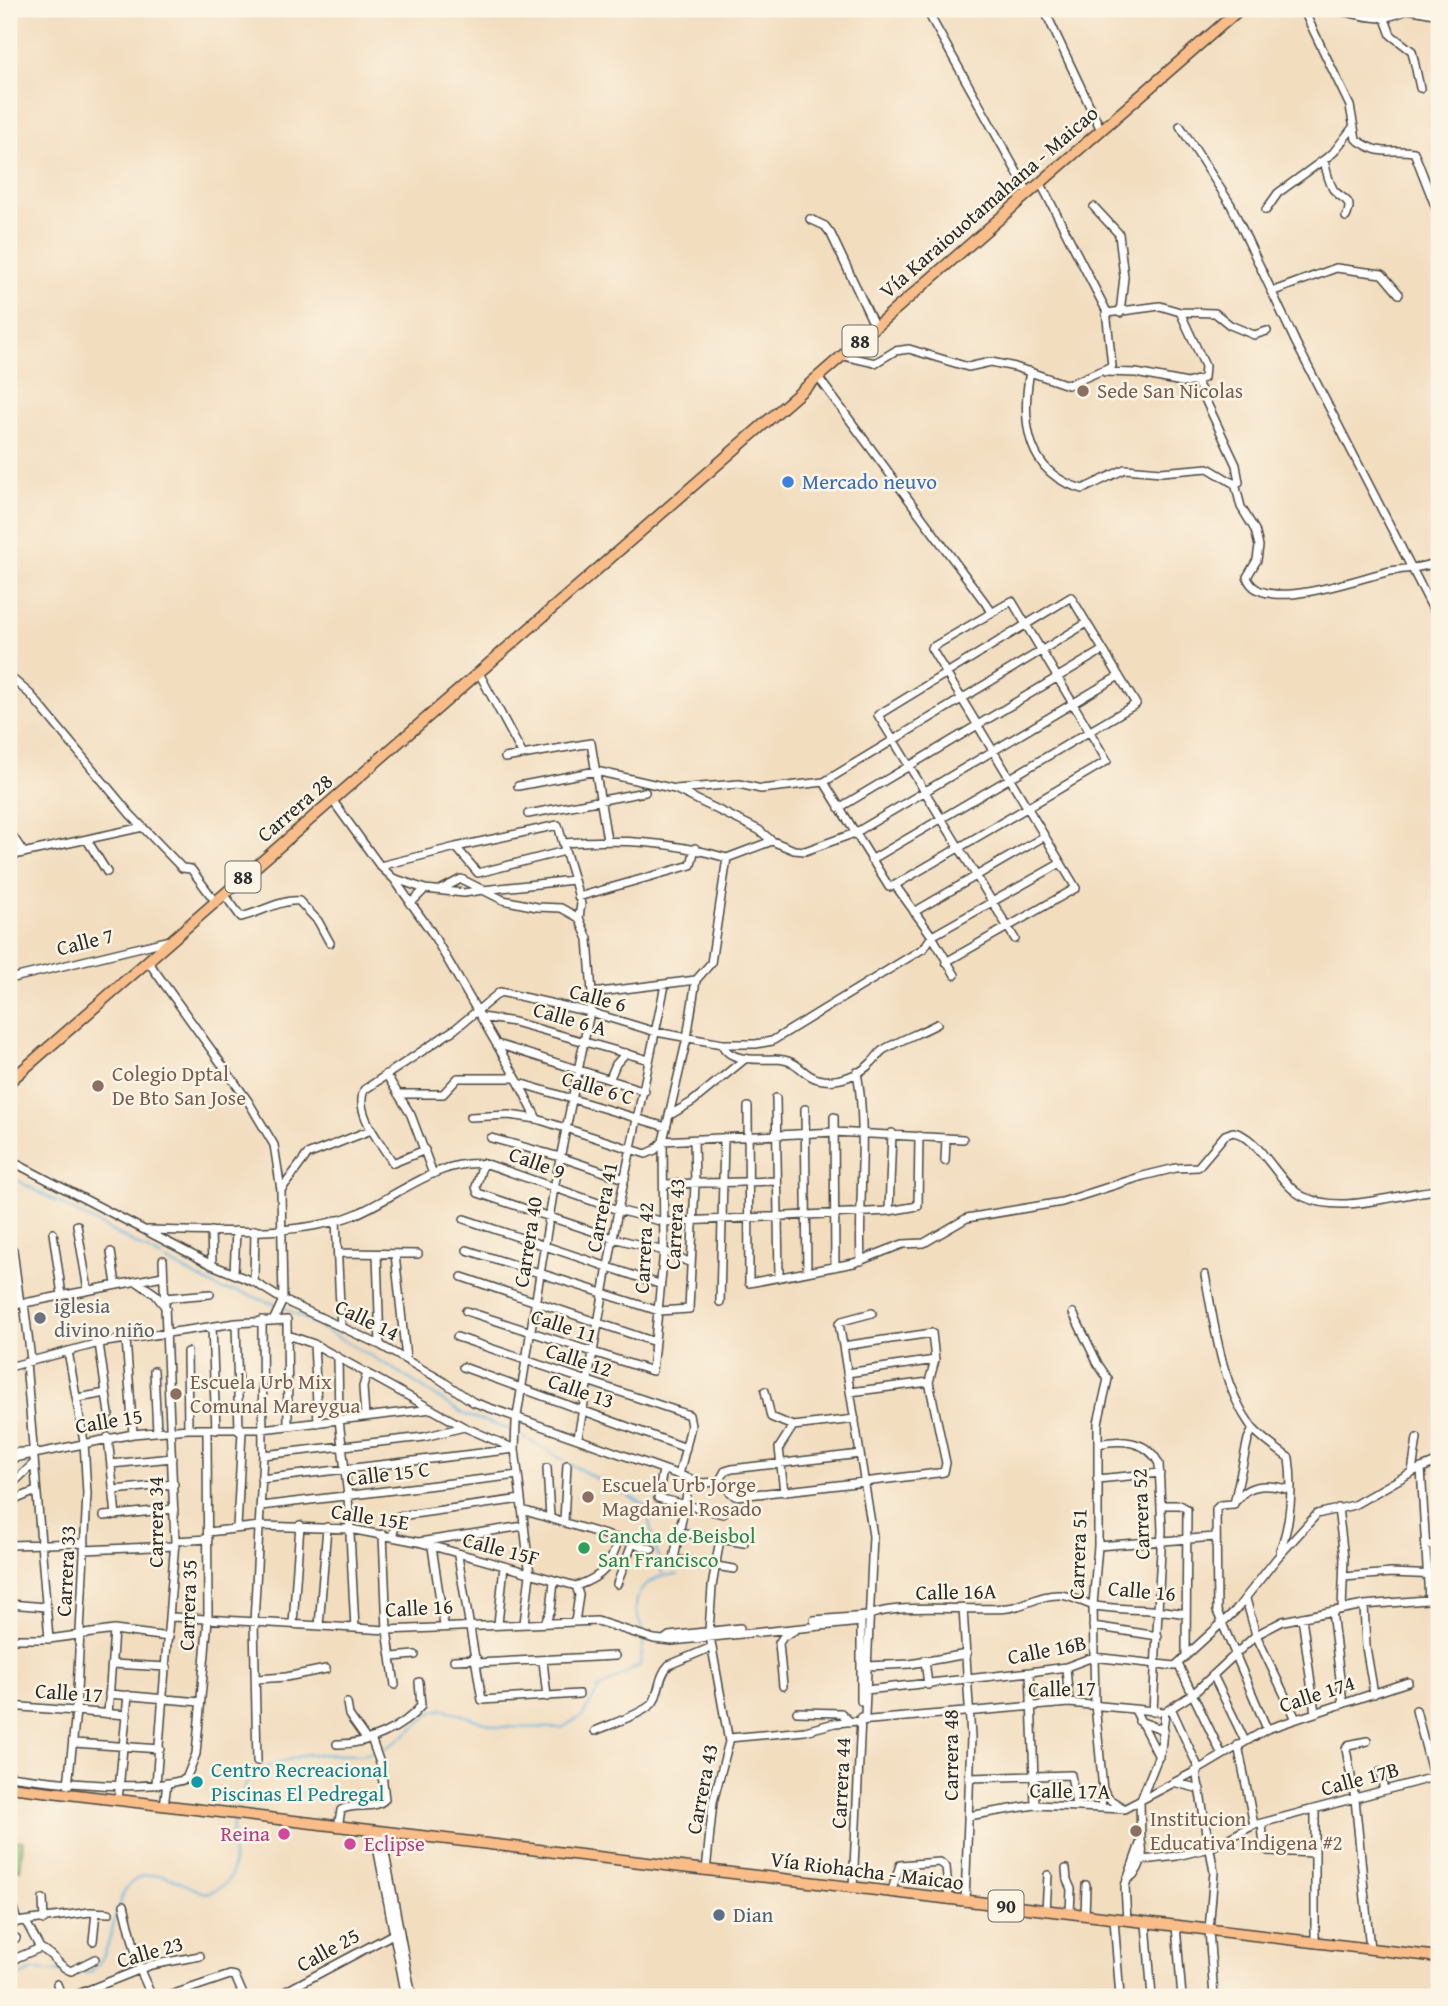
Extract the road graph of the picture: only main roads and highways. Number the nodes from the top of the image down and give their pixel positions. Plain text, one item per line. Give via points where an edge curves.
1 (1240, 9) edge
2 (479, 673) joint
3 (9, 1082) edge
4 (9, 1787) edge
5 (1439, 1957) edge

1 - 2 highway, Vía Karaiouotamahana - Maicao / 88
2 - 3 highway, Carrera 28 / 88
4 - 5 highway, Vía Riohacha - Maicao / 90 via 68,1788 164,1806

